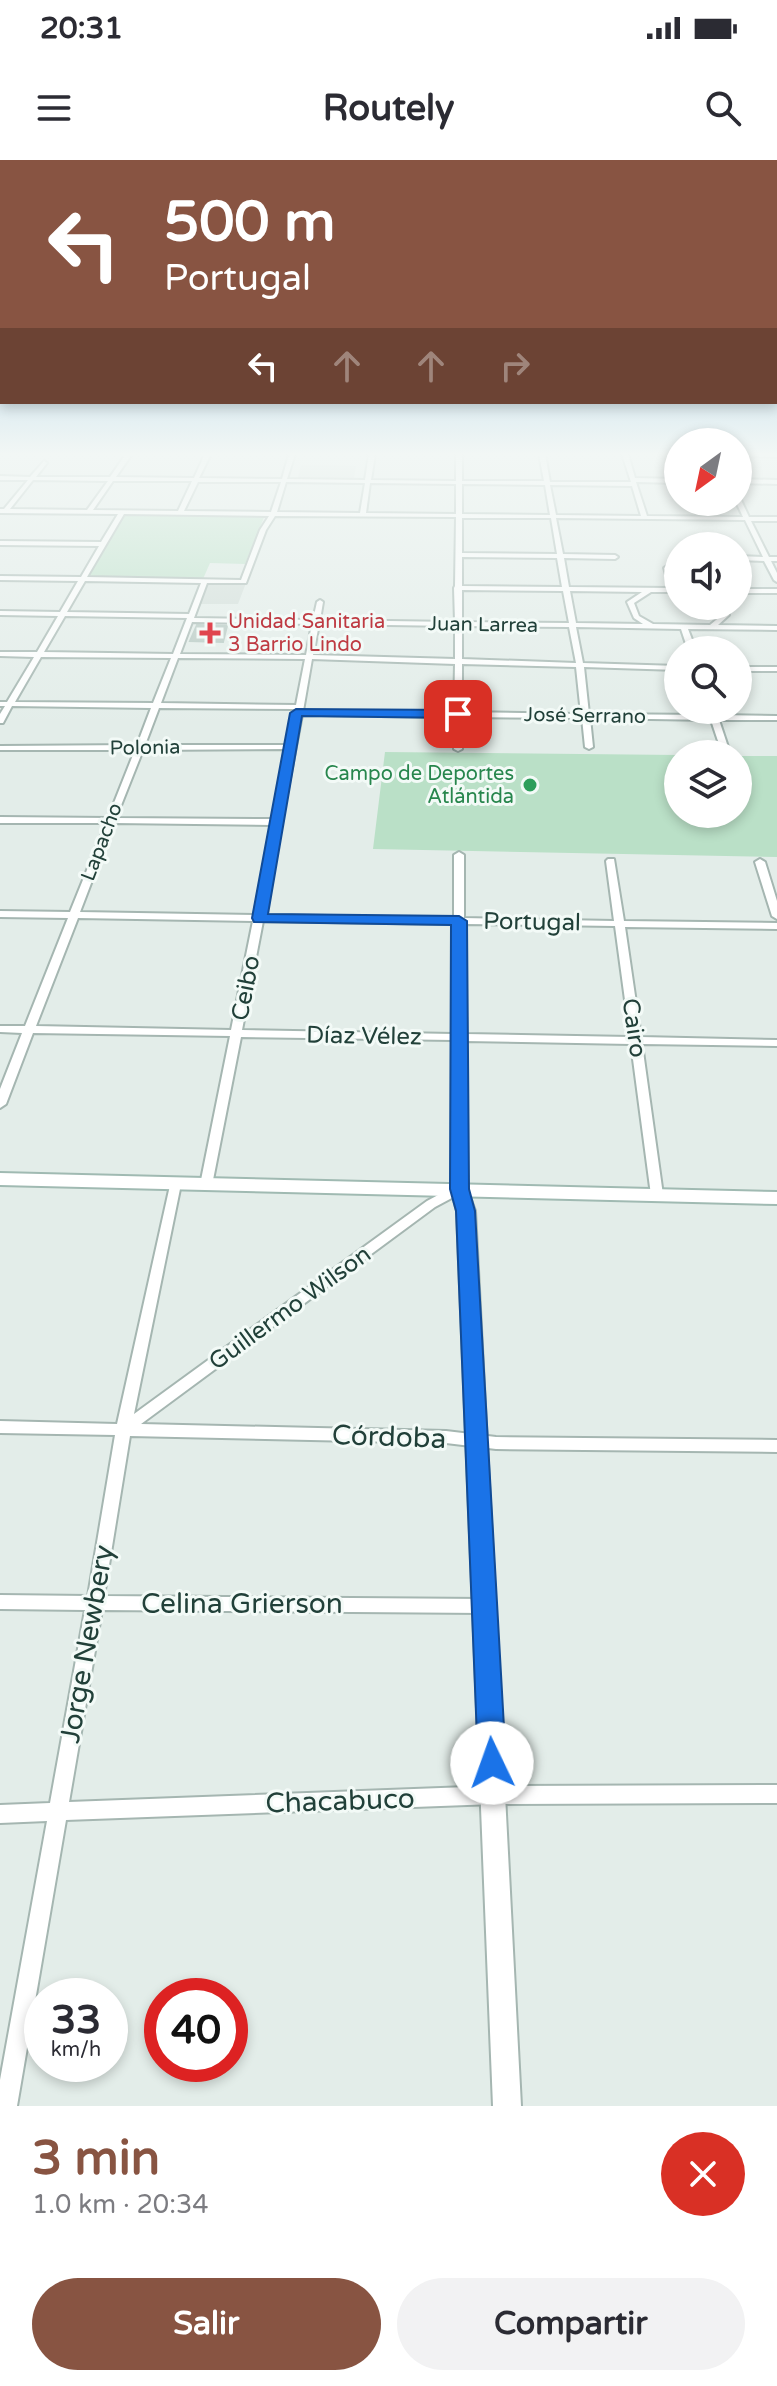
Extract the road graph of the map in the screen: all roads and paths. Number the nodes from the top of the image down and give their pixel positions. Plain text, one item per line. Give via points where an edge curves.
1 (101, 544) edge
2 (258, 545) edge
3 (458, 545) edge
4 (557, 545) edge
5 (760, 545) edge
6 (458, 555) junction
7 (559, 557) junction
8 (615, 557) dead end
9 (752, 558) edge
10 (767, 558) junction
11 (777, 559) edge
12 (0, 578) edge
13 (81, 579) junction
14 (777, 580) edge
15 (205, 581) junction
16 (457, 588) junction
17 (564, 589) junction
18 (651, 589) junction
19 (664, 590) edge
20 (752, 591) edge
21 (777, 591) edge
22 (320, 602) dead end
23 (0, 613) edge
24 (61, 614) junction
25 (189, 618) junction
26 (720, 620) edge
27 (315, 623) junction
28 (457, 624) junction
29 (572, 626) junction
30 (653, 626) junction
31 (684, 626) junction
32 (712, 627) junction
33 (777, 628) edge
34 (687, 636) edge
35 (0, 654) edge
36 (37, 654) junction
37 (174, 656) junction
38 (307, 657) junction
39 (458, 662) junction
40 (580, 667) junction
41 (664, 668) edge
42 (752, 669) edge
43 (777, 669) edge
44 (0, 704) edge
45 (10, 704) junction
46 (154, 706) junction
47 (297, 710) junction
48 (458, 714) junction
49 (664, 714) edge
50 (585, 716) junction
51 (752, 716) edge
52 (777, 718) edge
53 (0, 721) edge
54 (290, 747) junction
55 (589, 747) dead end
56 (0, 748) edge
57 (137, 749) junction
58 (458, 749) dead end
59 (0, 820) edge
60 (110, 821) junction
61 (277, 822) junction
62 (459, 855) dead end
63 (611, 861) dead end
64 (760, 862) dead end
65 (0, 914) edge
66 (74, 914) junction
67 (777, 916) edge
68 (260, 918) junction
69 (459, 921) junction
70 (619, 923) junction
71 (777, 926) edge
72 (0, 1029) edge
73 (27, 1029) junction
74 (237, 1034) junction
75 (459, 1037) junction
76 (635, 1040) junction
77 (777, 1043) edge
78 (0, 1104) edge
79 (0, 1179) edge
80 (175, 1184) junction
81 (206, 1185) junction
82 (459, 1189) junction
83 (657, 1195) junction
84 (777, 1198) edge
85 (0, 1427) edge
86 (123, 1430) junction
87 (476, 1441) junction
88 (777, 1446) edge
89 (0, 1602) edge
90 (95, 1603) junction
91 (484, 1606) junction
92 (777, 1794) edge
93 (494, 1795) junction
94 (0, 1814) edge
95 (57, 1814) junction
96 (6, 2106) edge
97 (507, 2106) edge

1 - 13 street
2 - 15 street via 244,582
3 - 6 street
4 - 7 street
5 - 10 street
6 - 7 street
6 - 16 street
7 - 8 street
7 - 17 street
9 - 10 street
10 - 11 street
10 - 14 street
12 - 13 street
13 - 15 street
13 - 24 street
15 - 25 street, Lapacho
16 - 17 street
16 - 28 street
17 - 18 street
17 - 29 street
18 - 19 street
18 - 30 street via 630,602 636,617
20 - 21 street
22 - 27 street, Ceibo
23 - 24 street, Juan Larrea
24 - 25 street, Juan Larrea
24 - 36 street
25 - 27 street, Juan Larrea
25 - 37 street, Lapacho
26 - 32 street
27 - 28 street, Juan Larrea
27 - 38 street, Ceibo
28 - 29 street, Juan Larrea
28 - 39 street
29 - 30 street, Juan Larrea
29 - 40 street
30 - 31 street, Juan Larrea
31 - 32 street, Juan Larrea
31 - 34 street
32 - 33 street, Juan Larrea
35 - 36 street
36 - 37 street
36 - 45 street
37 - 38 street
37 - 46 street, Lapacho
38 - 39 street
38 - 47 street, Ceibo
39 - 40 street
39 - 48 street
40 - 41 street
40 - 50 street
42 - 43 street
44 - 45 street, José Serrano
45 - 46 street, José Serrano
45 - 53 street
46 - 47 street, José Serrano
46 - 57 street, Lapacho
47 - 48 street, José Serrano
47 - 54 street, Ceibo
48 - 50 street, José Serrano
48 - 58 street
49 - 50 street, José Serrano
50 - 55 street
51 - 52 street, José Serrano
54 - 57 street, Polonia
54 - 61 street, Ceibo
56 - 57 street, Polonia
57 - 60 street, Lapacho
59 - 60 street
60 - 61 street
60 - 66 street, Lapacho
61 - 68 street, Ceibo
62 - 69 street
63 - 70 street, Cairo
64 - 67 street
65 - 66 street, Portugal
66 - 68 street, Portugal
66 - 73 street, Lapacho
68 - 69 street, Portugal
68 - 74 street, Ceibo
69 - 70 street, Portugal
69 - 75 street
70 - 71 street, Portugal
70 - 76 street, Cairo
72 - 73 street, Díaz Vélez
73 - 74 street, Díaz Vélez
73 - 78 street, Lapacho
74 - 75 street, Díaz Vélez
74 - 81 street, Ceibo
75 - 76 street, Díaz Vélez
75 - 82 street
76 - 77 street, Díaz Vélez
76 - 83 street, Cairo
79 - 80 main road
80 - 81 main road
80 - 86 street, Jorge Newbery
81 - 82 main road
82 - 83 main road
82 - 86 street, Guillermo Wilson via 431,1204
82 - 87 street via 466,1211
83 - 84 main road
85 - 86 street, Córdoba
86 - 87 street, Córdoba
86 - 90 street, Jorge Newbery
87 - 88 street, Córdoba
87 - 91 street
89 - 90 street, Celina Grierson
90 - 91 street, Celina Grierson
90 - 95 street, Jorge Newbery
91 - 93 street
92 - 93 street, Chacabuco
93 - 95 street, Chacabuco
93 - 97 street
94 - 95 street, Chacabuco
95 - 96 street, Jorge Newbery

